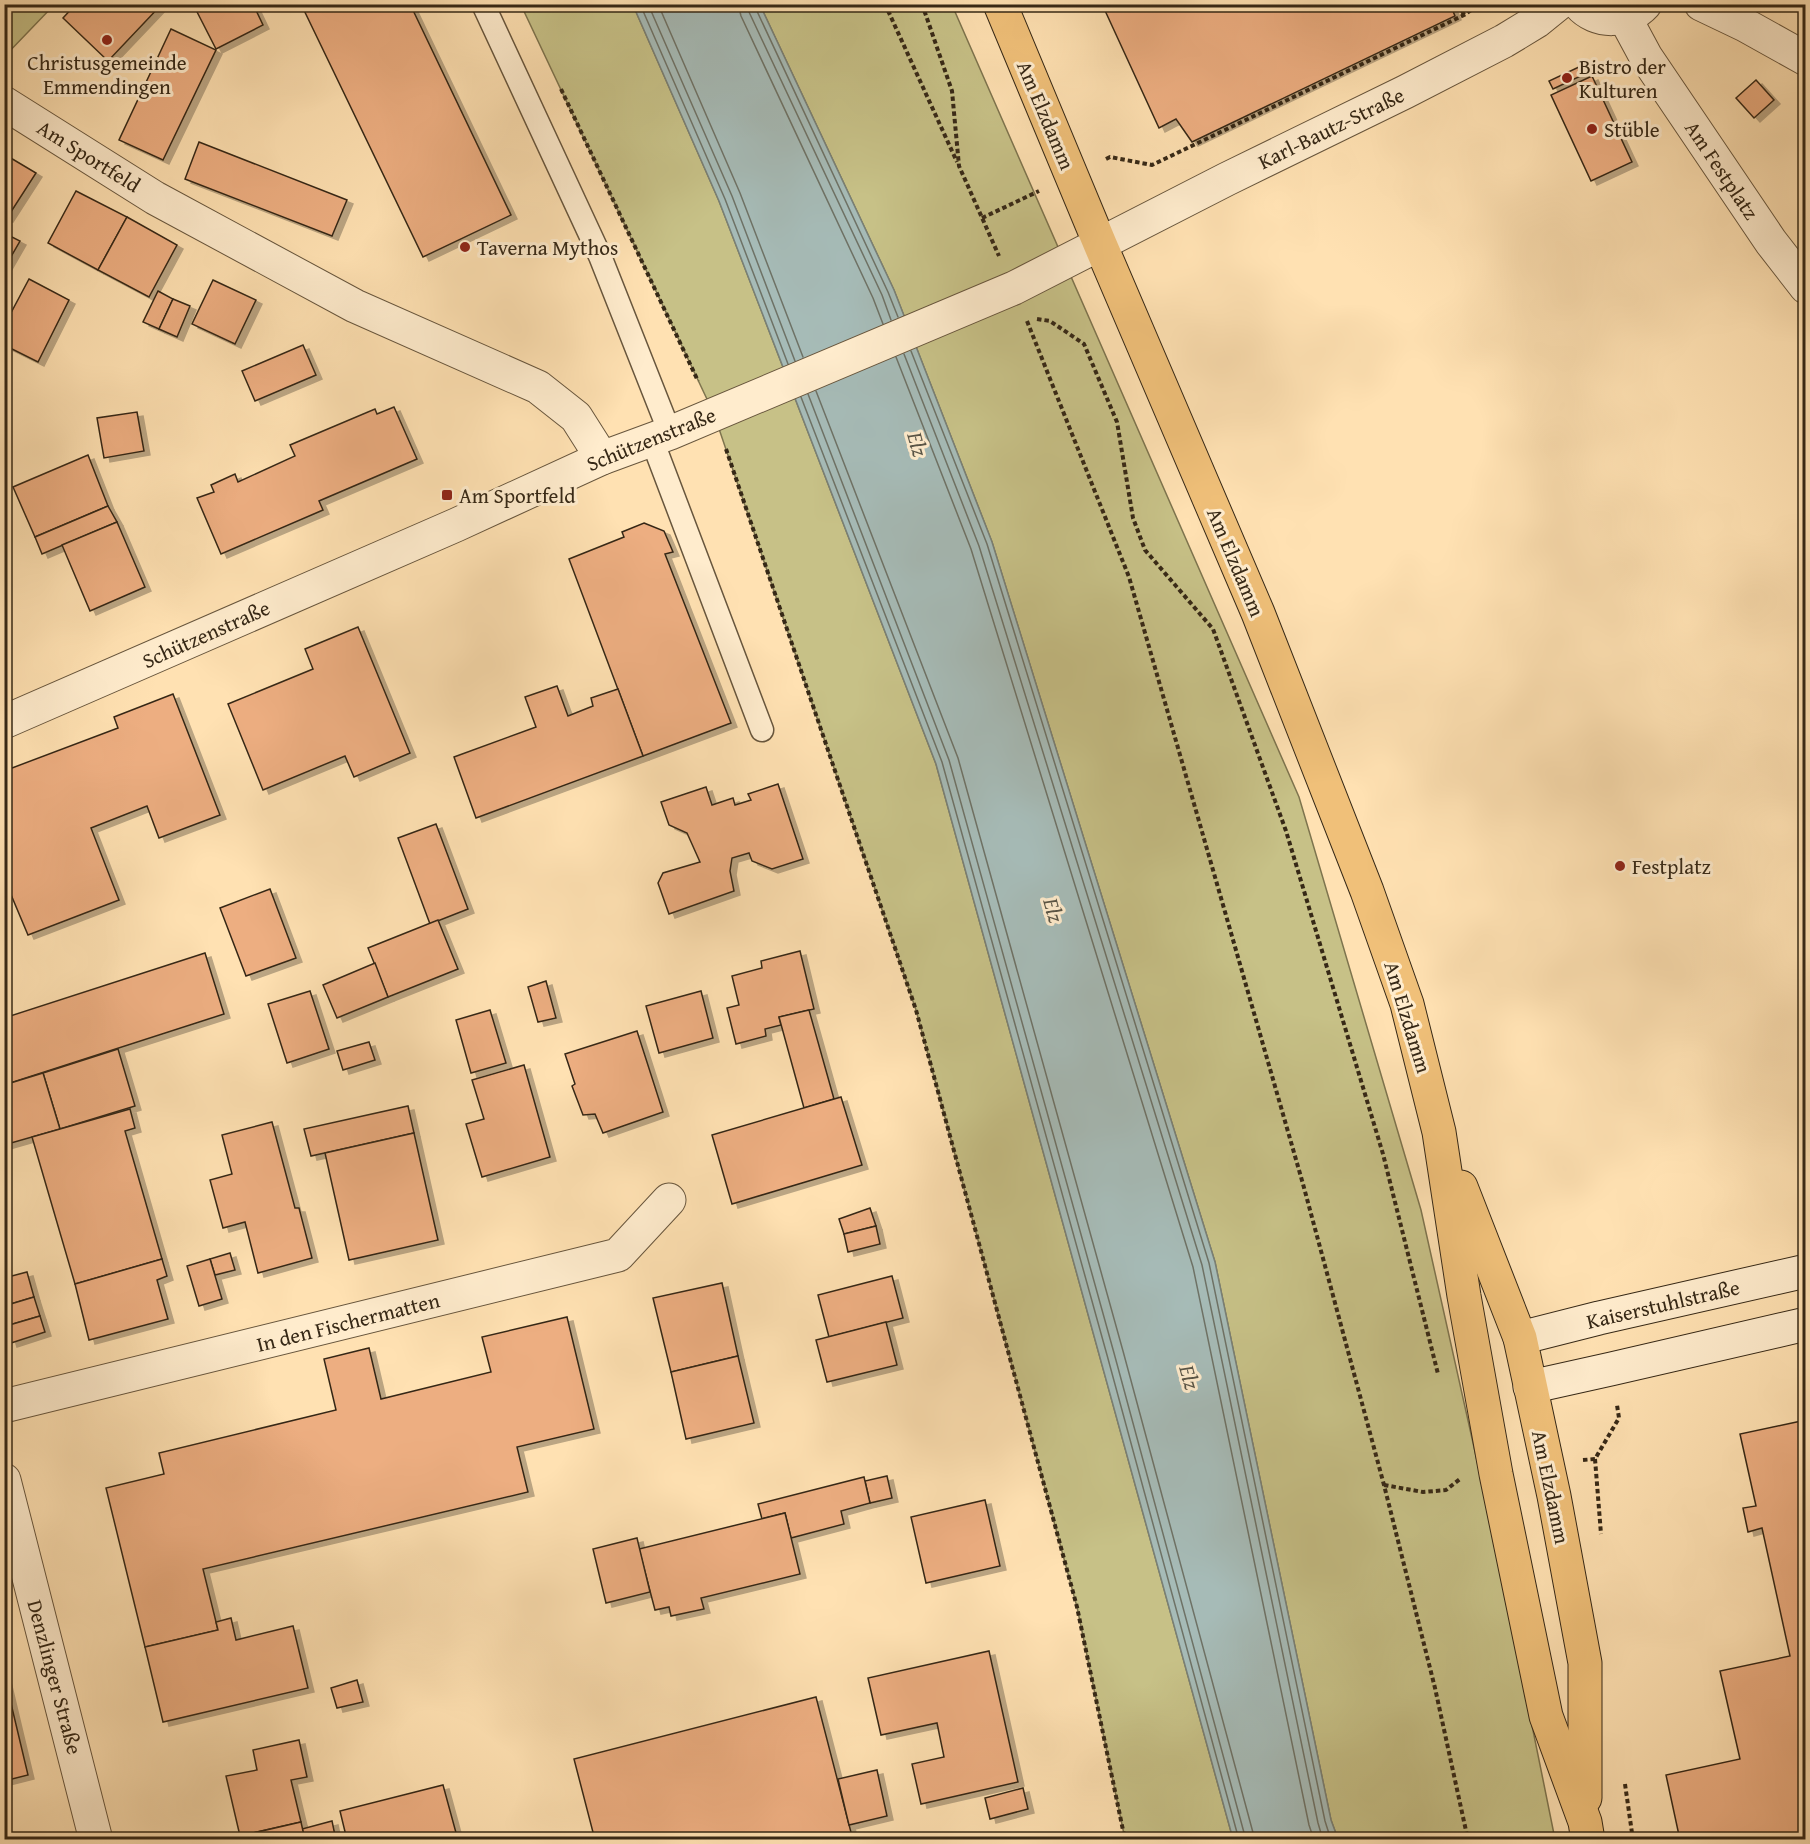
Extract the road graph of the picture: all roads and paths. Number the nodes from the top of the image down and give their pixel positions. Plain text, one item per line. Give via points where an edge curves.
1 (483, 4) edge
2 (885, 4) edge
3 (922, 4) edge
4 (1000, 4) edge
5 (1459, 4) edge
6 (1480, 4) edge
7 (1558, 4) edge
8 (1579, 4) edge
9 (1701, 4) edge
10 (1635, 11) edge
11 (1464, 15) junction
12 (1806, 59) edge
13 (557, 80) dead end
14 (4, 103) edge
15 (959, 166) junction
16 (1071, 175) junction
17 (1100, 244) junction
18 (1806, 287) edge
19 (714, 414) junction
20 (661, 437) junction
21 (602, 458) junction
22 (4, 722) edge
23 (762, 730) dead end
24 (1439, 1132) junction
25 (669, 1200) dead end
26 (1806, 1271) edge
27 (1464, 1296) junction
28 (1806, 1324) edge
29 (1512, 1350) junction
30 (1440, 1385) dead end
31 (1530, 1387) junction
32 (1485, 1405) junction
33 (4, 1406) edge
34 (1463, 1477) dead end
35 (4, 1480) edge
36 (1384, 1485) junction
37 (1587, 1831) edge
38 (96, 1839) edge
39 (1125, 1839) edge
40 (1468, 1839) edge

1 - 20 lane via 600,256
2 - 15 path
3 - 15 path via 952,90
4 - 16 main road, Am Elzdamm
5 - 11 path
6 - 11 path
7 - 17 street, Karl-Bautz-Straße via 1503,41
8 - 10 street via 1603,19
9 - 12 street
10 - 18 street, Am Festplatz via 1653,67 1771,242
11 - 16 path via 1152,165 1110,158
13 - 19 path
14 - 21 street, Am Sportfeld via 155,198 355,306 538,387 576,417
15 - 16 path via 982,218
16 - 17 main road, Am Elzdamm
17 - 19 street, Schützenstraße via 1014,288
17 - 24 main road, Am Elzdamm via 1258,613 1367,891 1407,1004
19 - 20 street, Schützenstraße
19 - 39 path via 916,1010 1077,1608
20 - 21 street, Schützenstraße
20 - 23 lane
21 - 22 street, Schützenstraße
24 - 27 main road, Am Elzdamm
24 - 29 main road, Am Elzdamm
25 - 33 street, In den Fischermatten via 618,1256
26 - 29 street, Kaiserstuhlstraße via 1599,1318
27 - 29 main road
27 - 32 main road, Am Elzdamm
28 - 31 street
29 - 31 main road, Am Elzdamm
29 - 32 main road
30 - 36 path via 1383,1154 1286,831 1213,629 1146,550 1133,518 1117,422 1084,344 1050,321 1026,317 1129,578 1303,1184
31 - 37 main road, Am Elzdamm via 1585,1663
32 - 37 main road, Am Elzdamm via 1546,1716
34 - 36 path via 1446,1490 1423,1492
35 - 38 street, Denzlinger Straße
36 - 40 path

